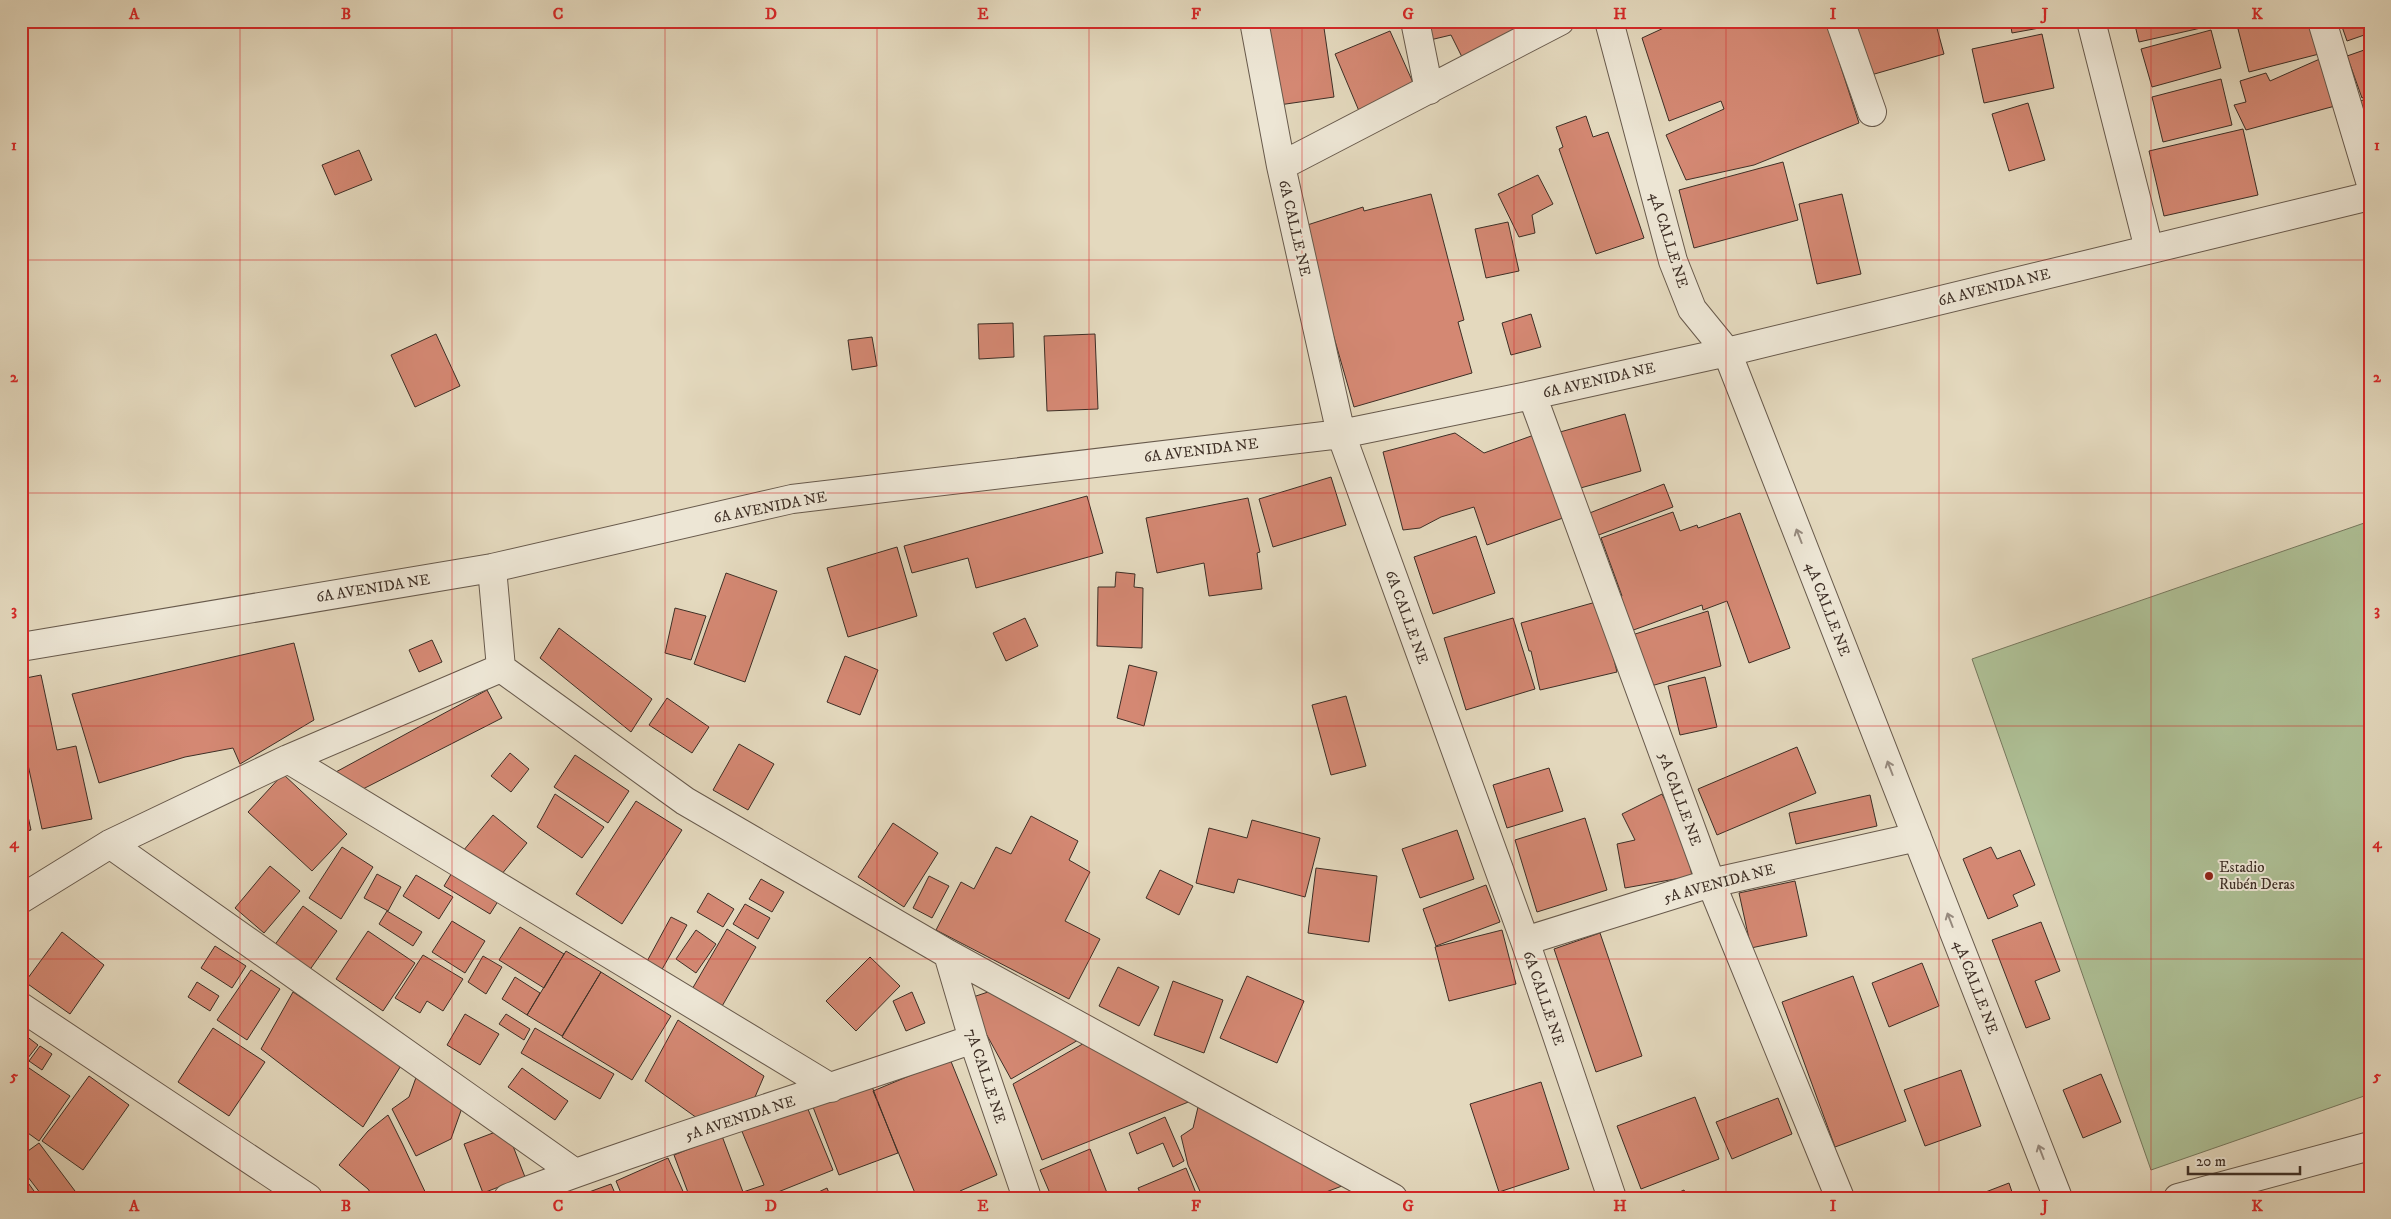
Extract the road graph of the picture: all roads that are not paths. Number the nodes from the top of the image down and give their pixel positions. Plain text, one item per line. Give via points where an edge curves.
1 (1254, 21) edge
2 (1415, 21) edge
3 (1560, 21) edge
4 (1609, 21) edge
5 (1840, 21) edge
6 (2091, 21) edge
7 (2322, 21) edge
8 (1429, 90) junction
9 (1872, 112) dead end
10 (1281, 166) junction
11 (2370, 181) edge
12 (2370, 196) edge
13 (2149, 249) junction
14 (1727, 352) junction
15 (1532, 395) junction
16 (1341, 434) junction
17 (492, 568) junction
18 (21, 647) edge
19 (501, 668) junction
20 (288, 759) junction
21 (1917, 837) junction
22 (110, 844) junction
23 (1711, 883) junction
24 (21, 899) edge
25 (1525, 941) junction
26 (948, 954) junction
27 (21, 1007) edge
28 (973, 1039) junction
29 (831, 1088) junction
30 (2370, 1146) edge
31 (574, 1173) junction
32 (1383, 1196) edge
33 (308, 1198) edge
34 (508, 1198) edge
35 (1027, 1198) edge
36 (1612, 1198) edge
37 (1840, 1198) edge
38 (2058, 1198) edge
39 (2178, 1198) edge

1 - 10 street, 6A CALLE NE
2 - 8 street
3 - 8 street
4 - 14 street, 4A CALLE NE via 1672,261 1692,309
5 - 9 street
6 - 13 street
7 - 11 street
8 - 10 street
10 - 16 street, 6A CALLE NE
12 - 13 street, 6A AVENIDA NE
13 - 14 street, 6A AVENIDA NE
14 - 15 street, 6A AVENIDA NE
21 -> 14 street, 4A CALLE NE
15 - 16 street, 6A AVENIDA NE
15 - 23 street, 5A CALLE NE
16 - 17 street, 6A AVENIDA NE via 792,499
16 - 25 street, 6A CALLE NE
17 - 18 street, 6A AVENIDA NE
17 - 19 street
19 - 20 street
19 - 26 street via 685,802
20 - 22 street
20 - 29 street
21 - 23 street, 5A AVENIDA NE
38 -> 21 street, 4A CALLE NE
22 - 24 street
22 - 31 street
23 - 25 street, 5A AVENIDA NE
23 - 37 street, 5A CALLE NE
25 - 36 street, 6A CALLE NE
26 - 28 street, 7A CALLE NE
26 - 32 street
27 - 33 street
28 - 29 street, 5A AVENIDA NE
28 - 35 street, 7A CALLE NE
29 - 31 street, 5A AVENIDA NE
30 - 39 street
31 - 34 street, 5A AVENIDA NE

